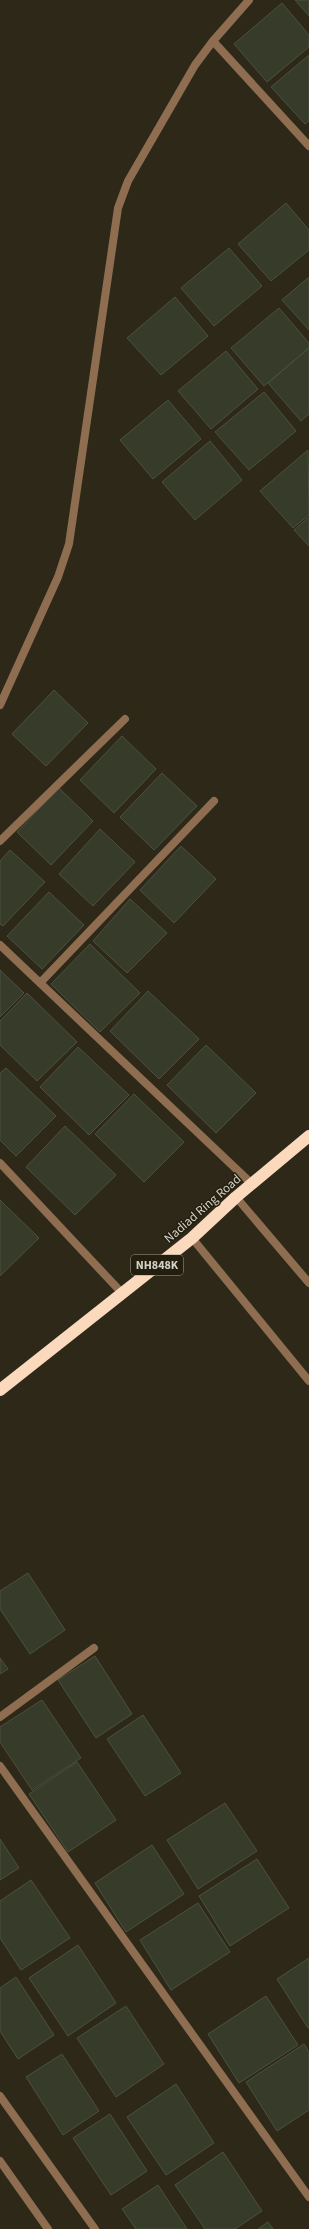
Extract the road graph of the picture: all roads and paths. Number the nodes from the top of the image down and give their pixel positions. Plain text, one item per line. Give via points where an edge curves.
1 (249, 0) edge
2 (213, 41) junction
3 (309, 146) edge
4 (0, 705) edge
5 (125, 719) dead end
6 (214, 801) dead end
7 (0, 841) edge
8 (0, 945) edge
9 (40, 983) junction
10 (309, 1136) edge
11 (0, 1163) edge
12 (252, 1184) junction
13 (236, 1197) junction
14 (192, 1238) junction
15 (309, 1283) edge
16 (122, 1292) junction
17 (309, 1381) edge
18 (0, 1390) edge
19 (94, 1648) dead end
20 (0, 1717) edge
21 (0, 1766) edge
22 (0, 2096) edge
23 (0, 2161) edge
24 (309, 2197) edge
25 (48, 2229) edge
26 (95, 2229) edge

1 - 2 street
2 - 3 street
2 - 4 street via 196,65 122,194 69,544 58,577
5 - 7 street
6 - 9 street
8 - 9 street
9 - 12 street
10 - 12 highway, Nadiad Ring Road / NH848K
11 - 16 street
12 - 13 highway, Nadiad Ring Road / NH848K
13 - 14 highway, Nadiad Ring Road / NH848K
13 - 15 street
14 - 16 highway, Nadiad Ring Road / NH848K
14 - 17 street
16 - 18 highway, Nadiad Ring Road / NH848K
19 - 20 street
21 - 24 street
22 - 26 street
23 - 25 street

